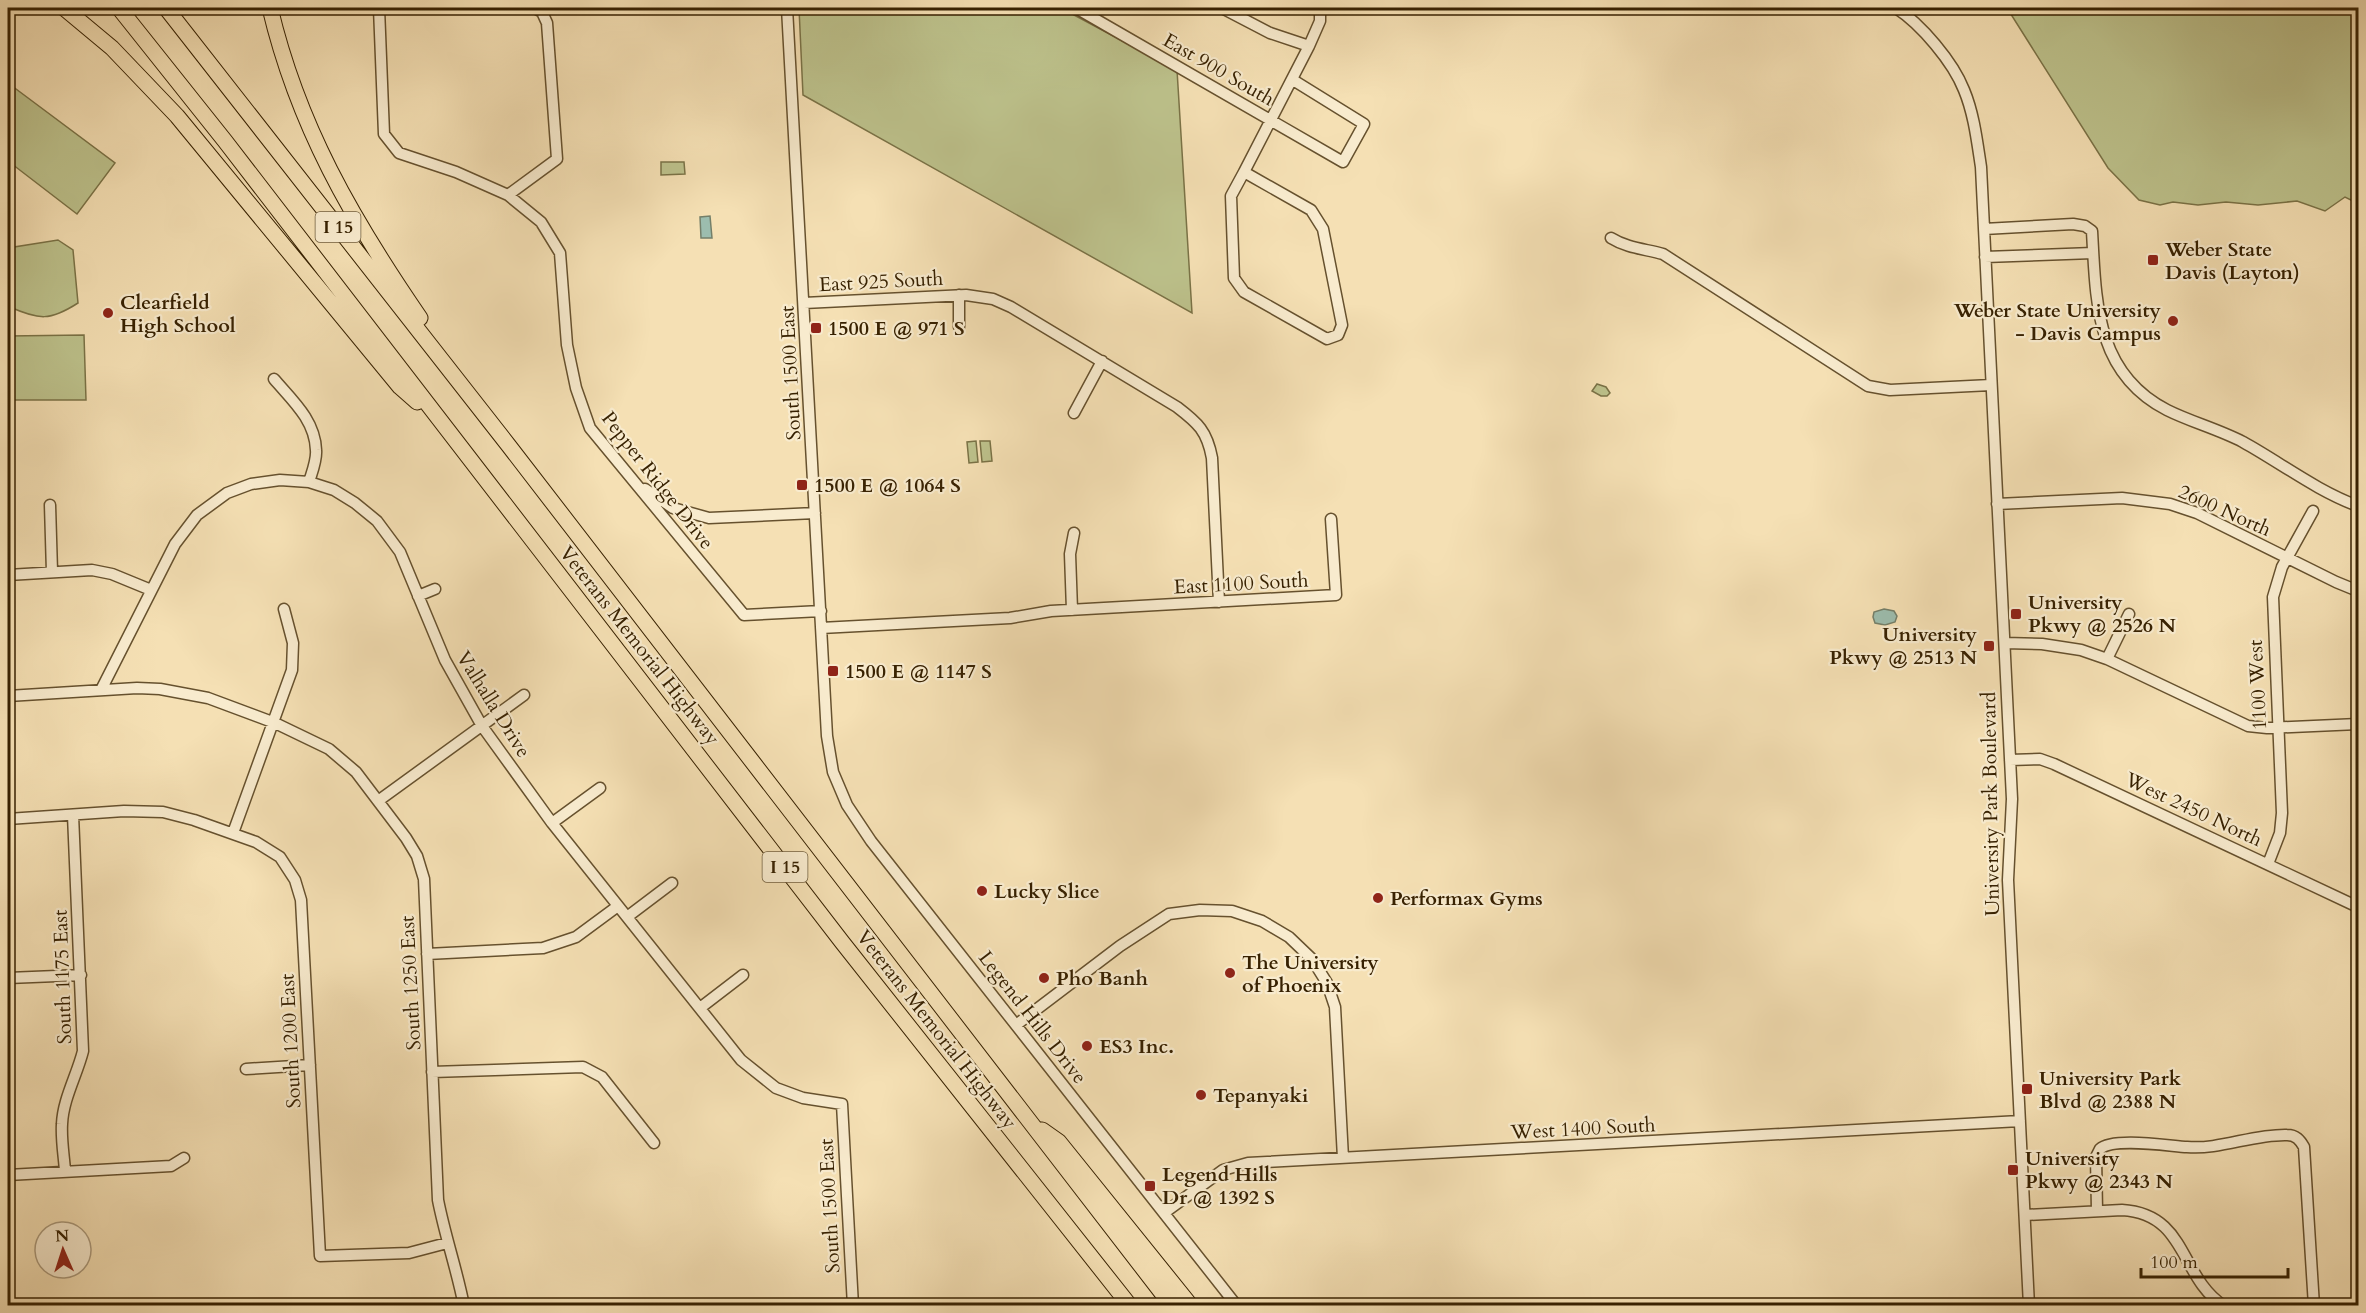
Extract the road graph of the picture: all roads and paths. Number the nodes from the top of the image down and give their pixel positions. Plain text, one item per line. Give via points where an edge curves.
1 (64, 8) edge
2 (119, 8) edge
3 (166, 8) edge
4 (270, 8) edge
5 (379, 8) edge
6 (536, 8) edge
7 (787, 8) edge
8 (1076, 8) edge
9 (1222, 8) edge
10 (1320, 8) edge
11 (1896, 8) edge
12 (1309, 46) junction
13 (1293, 80) junction
14 (1271, 121) junction
15 (1244, 172) junction
16 (508, 195) junction
17 (1984, 229) junction
18 (1611, 238) dead end
19 (2093, 253) junction
20 (1985, 257) junction
21 (959, 295) junction
22 (804, 303) junction
23 (959, 327) dead end
24 (1102, 361) junction
25 (274, 379) dead end
26 (1991, 385) junction
27 (1074, 413) dead end
28 (444, 426) junction
29 (509, 446) junction
30 (309, 482) junction
31 (634, 482) junction
32 (1997, 504) junction
33 (50, 505) dead end
34 (2358, 506) edge
35 (2313, 511) dead end
36 (816, 513) junction
37 (1331, 519) dead end
38 (1074, 533) dead end
39 (2287, 558) junction
40 (52, 572) junction
41 (8, 575) edge
42 (435, 589) dead end
43 (152, 590) junction
44 (2358, 591) edge
45 (418, 596) junction
46 (1219, 602) junction
47 (284, 609) dead end
48 (1072, 610) junction
49 (821, 611) junction
50 (2129, 614) dead end
51 (821, 628) junction
52 (2005, 644) junction
53 (2107, 659) junction
54 (101, 690) junction
55 (524, 695) dead end
56 (8, 696) edge
57 (274, 723) junction
58 (2358, 724) edge
59 (482, 726) junction
60 (2277, 728) junction
61 (827, 736) joint
62 (2010, 760) junction
63 (600, 788) dead end
64 (378, 801) junction
65 (73, 815) junction
66 (8, 819) edge
67 (552, 823) junction
68 (233, 833) junction
69 (2268, 864) junction
70 (672, 883) dead end
71 (618, 906) junction
72 (2358, 907) edge
73 (627, 917) junction
74 (427, 954) junction
75 (81, 975) junction
76 (743, 975) dead end
77 (8, 978) edge
78 (700, 1008) junction
79 (1016, 1025) junction
80 (310, 1065) junction
81 (246, 1069) dead end
82 (432, 1072) junction
83 (842, 1104) joint
84 (1029, 1121) junction
85 (2020, 1121) junction
86 (654, 1143) dead end
87 (184, 1158) dead end
88 (1343, 1158) junction
89 (65, 1172) junction
90 (8, 1175) edge
91 (2097, 1211) junction
92 (1164, 1213) junction
93 (2025, 1215) junction
94 (447, 1243) junction
95 (2220, 1303) edge
96 (464, 1305) edge
97 (853, 1305) edge
98 (1130, 1305) edge
99 (1173, 1305) edge
100 (1191, 1305) edge
101 (1236, 1305) edge
102 (2029, 1305) edge
103 (2314, 1305) edge

1 - 28 highway via 156,92 400,387
2 - 28 highway, Veterans Memorial Highway / I 15
3 - 29 highway, Veterans Memorial Highway / I 15
4 - 29 highway via 299,105 336,184 388,270
5 - 16 street, Pepper Ridge Drive via 384,134 399,153
6 - 16 street via 547,23 557,159
7 - 22 street, South 1500 East
8 - 14 street, East 900 South
9 - 12 street via 1270,33
10 - 12 street via 1320,21
11 - 17 street, University Park Boulevard via 1943,54 1964,88 1977,139
12 - 13 street
13 - 14 street
13 - 14 street, East 900 South via 1364,124 1343,162
14 - 15 street
15 - 15 street via 1231,196 1234,278 1244,292 1328,339 1338,335 1342,325 1323,229 1311,210
16 - 31 street, Pepper Ridge Drive via 541,222 560,253 564,328 576,388 590,428
17 - 19 street via 2085,226 2092,231
17 - 20 street, University Park Boulevard
18 - 26 street via 1625,246 1663,254 1868,386 1890,390
19 - 20 street
19 - 34 street via 2098,316 2105,341 2124,374 2140,392 2168,410 2236,438
20 - 26 street, University Park Boulevard
21 - 22 street, East 925 South
21 - 23 street, East 925 South
21 - 24 street, East 925 South via 993,299
22 - 36 street, South 1500 East
24 - 27 street
24 - 46 street, East 925 South via 1177,407 1196,421 1208,439
25 - 30 street via 312,428 316,451
26 - 32 street, University Park Boulevard
28 - 98 highway, Veterans Memorial Highway / I 15 via 842,942
29 - 84 highway, Veterans Memorial Highway / I 15
30 - 43 street, Valhalla Drive via 251,484 227,494 197,515 175,544
30 - 45 street, Valhalla Drive via 334,490 377,521 400,552
31 - 36 street via 673,508 709,518
31 - 49 street, Pepper Ridge Drive via 744,615
32 - 39 street, 2600 North via 2122,498 2170,504 2197,513
32 - 52 street, University Park Boulevard
33 - 40 street
35 - 39 street, 1100 West
36 - 49 street, South 1500 East
37 - 46 street, East 1100 South via 1336,595
38 - 48 street via 1070,554
39 - 44 street, 2600 North
39 - 60 street, 1100 West via 2273,597
40 - 41 street
40 - 43 street via 92,570
42 - 45 street
43 - 54 street, Valhalla Drive
45 - 59 street, Valhalla Drive via 445,660
46 - 48 street, East 1100 South
47 - 57 street via 293,643 292,670
48 - 51 street, East 1100 South via 1010,618
49 - 51 street, South 1500 East
50 - 53 street
51 - 61 street, South 1500 East
52 - 53 street via 2061,646
52 - 62 street, University Park Boulevard
53 - 60 street via 2228,718 2248,726
54 - 56 street
54 - 57 street via 182,692
55 - 59 street
57 - 64 street, South 1250 East via 330,749 356,772
57 - 68 street
58 - 60 street
59 - 64 street
59 - 67 street, Valhalla Drive
60 - 69 street, 1100 West via 2282,813 2280,833
61 - 79 street, Legend Hills Drive via 833,772 847,805
62 - 69 street, West 2450 North via 2040,759 2054,764
62 - 85 street, University Park Boulevard via 2008,880
63 - 67 street
64 - 74 street, South 1250 East via 417,856 424,879
65 - 66 street, South 1200 East
65 - 68 street, South 1200 East via 163,812
65 - 75 street, South 1175 East
67 - 71 street, Valhalla Drive
68 - 80 street, South 1200 East via 280,857 295,880 301,900
69 - 72 street, West 2450 North
70 - 73 street
71 - 73 street, Valhalla Drive
71 - 74 street via 576,937 543,948
73 - 78 street, Valhalla Drive
74 - 82 street, South 1250 East
75 - 77 street
75 - 89 street, South 1175 East via 83,1052 62,1123
76 - 78 street
78 - 83 street, Valhalla Drive via 741,1060 776,1088 803,1098
79 - 88 street via 1169,914 1232,911 1262,921 1289,937 1312,958 1327,983 1335,1007
79 - 92 street, Legend Hills Drive
80 - 81 street
80 - 94 street, South 1200 East via 320,1256 409,1253
82 - 86 street via 583,1067 602,1077
82 - 94 street, South 1250 East via 438,1200
83 - 97 street, South 1500 East
84 - 99 highway, Veterans Memorial Highway / I 15
84 - 100 highway via 1059,1142
85 - 88 street, West 1400 South
85 - 93 street, University Park Boulevard
87 - 89 street via 171,1166
88 - 92 street, West 1400 South via 1248,1163 1223,1170
89 - 90 street
91 - 93 street
91 - 95 street via 2135,1211 2158,1220
91 - 103 street via 2099,1150 2114,1144 2211,1146 2287,1135 2300,1140 2304,1147
92 - 101 street, Legend Hills Drive
93 - 102 street, University Park Boulevard
94 - 96 street, South 1250 East

